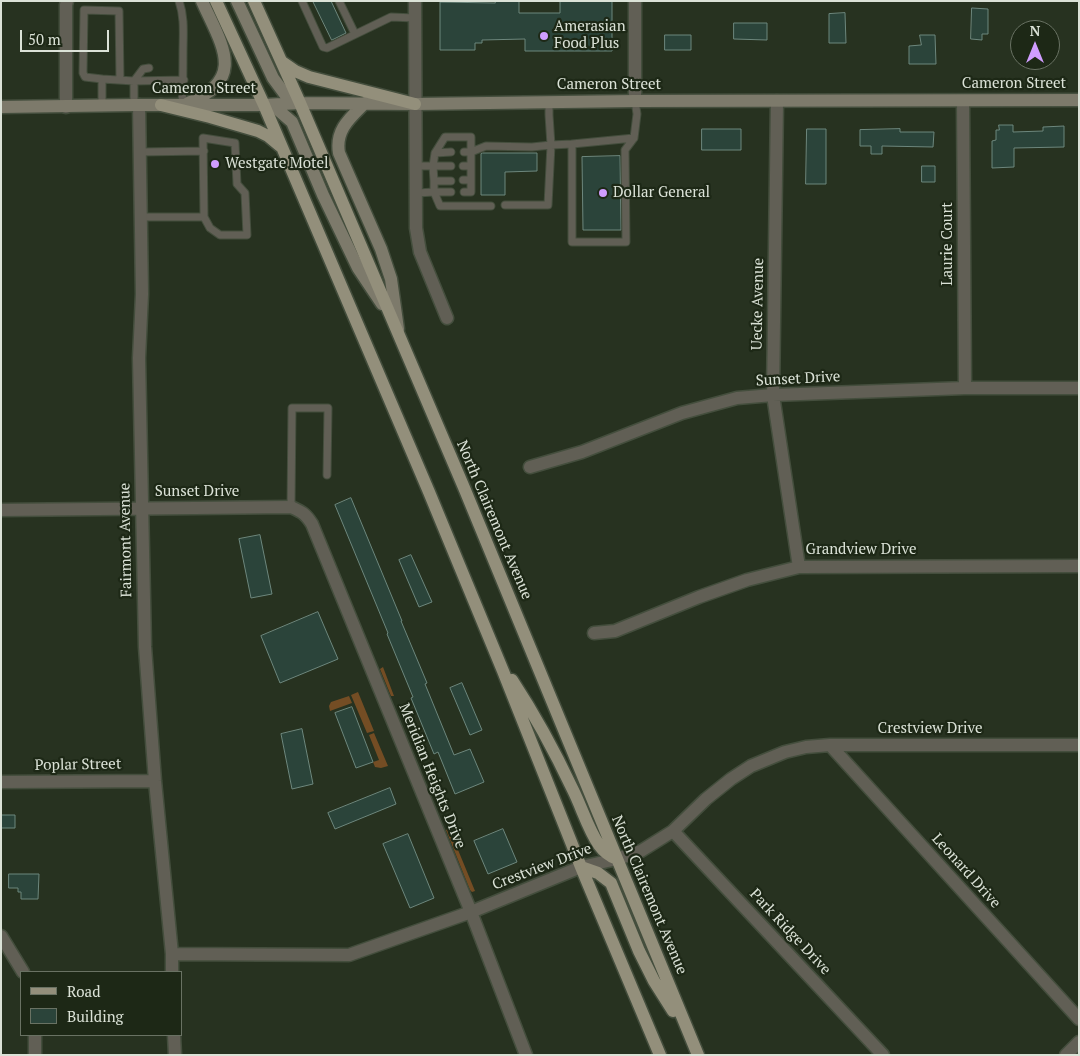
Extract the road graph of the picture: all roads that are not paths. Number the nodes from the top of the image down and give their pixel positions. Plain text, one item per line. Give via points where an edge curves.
1 (67, 1) edge
2 (179, 1) edge
3 (202, 1) edge
4 (216, 1) edge
5 (237, 1) edge
6 (254, 1) edge
7 (302, 1) edge
8 (339, 1) edge
9 (415, 1) edge
10 (635, 1) edge
11 (415, 18) junction
12 (355, 34) junction
13 (281, 61) junction
14 (149, 68) dead end
15 (102, 80) junction
16 (120, 80) junction
17 (184, 80) junction
18 (134, 81) junction
19 (1079, 100) edge
20 (635, 101) junction
21 (777, 101) junction
22 (963, 101) junction
23 (549, 102) junction
24 (300, 103) junction
25 (365, 103) junction
26 (415, 104) junction
27 (137, 105) junction
28 (161, 105) junction
29 (182, 105) junction
30 (264, 105) junction
31 (102, 106) junction
32 (1, 107) edge
33 (66, 107) junction
34 (634, 138) junction
35 (572, 144) junction
36 (551, 145) junction
37 (283, 149) junction
38 (204, 151) junction
39 (140, 152) junction
40 (436, 152) junction
41 (451, 152) dead end
42 (467, 152) junction
43 (417, 166) junction
44 (433, 166) junction
45 (451, 166) dead end
46 (434, 180) junction
47 (451, 180) dead end
48 (434, 192) junction
49 (451, 192) dead end
50 (416, 193) junction
51 (471, 206) junction
52 (491, 206) dead end
53 (505, 206) dead end
54 (141, 217) junction
55 (204, 217) junction
56 (390, 316) junction
57 (447, 318) dead end
58 (399, 337) junction
59 (966, 388) junction
60 (1079, 388) edge
61 (773, 395) junction
62 (530, 467) dead end
63 (327, 475) dead end
64 (141, 509) junction
65 (1, 510) edge
66 (297, 510) junction
67 (1079, 566) edge
68 (799, 567) junction
69 (594, 633) dead end
70 (496, 653) junction
71 (830, 745) junction
72 (1079, 745) edge
73 (155, 781) junction
74 (1, 782) edge
75 (673, 831) junction
76 (617, 859) junction
77 (581, 867) junction
78 (471, 912) junction
79 (1, 936) edge
80 (172, 954) junction
81 (22, 971) edge
82 (172, 971) edge
83 (1079, 1020) edge
84 (36, 1036) edge
85 (174, 1036) edge
86 (692, 1040) junction
87 (1079, 1042) edge
88 (35, 1055) edge
89 (175, 1055) edge
90 (526, 1055) edge
91 (660, 1055) edge
92 (698, 1055) edge
93 (883, 1055) edge
94 (1066, 1055) edge

1 - 33 street
2 - 17 lane via 184,23 180,68
3 - 29 main road via 222,46 225,67 216,86 198,99
4 - 30 main road
5 - 24 main road via 273,78 287,97
6 - 13 main road, North Clairemont Avenue
7 - 12 lane via 323,47
8 - 12 lane
9 - 11 street
10 - 20 street
11 - 12 lane via 391,17
11 - 26 street
13 - 24 main road, North Clairemont Avenue
13 - 26 main road via 309,77
14 - 18 lane via 143,69
15 - 16 lane
15 - 16 lane via 85,78 82,73 84,10 120,11
15 - 31 lane
16 - 18 lane
17 - 18 lane
17 - 29 lane
18 - 27 lane
19 - 22 main road, Cameron Street
20 - 21 main road, Cameron Street
20 - 23 main road, Cameron Street
20 - 34 lane
21 - 22 main road, Cameron Street
21 - 61 street, Uecke Avenue
22 - 59 street, Laurie Court
23 - 26 main road, Cameron Street
23 - 36 lane
24 - 25 main road, Cameron Street
24 - 30 main road, Cameron Street
24 - 56 main road, North Clairemont Avenue
25 - 26 main road, Cameron Street
25 - 58 main road via 346,122 340,134 339,152 391,279
26 - 43 street
27 - 28 main road, Cameron Street
27 - 31 main road, Cameron Street
27 - 39 street, Fairmont Avenue
28 - 29 main road, Cameron Street
28 - 37 main road via 258,131
29 - 30 main road, Cameron Street
30 - 37 main road
30 - 56 main road via 277,109 292,122 358,268
31 - 33 main road, Cameron Street
32 - 33 main road, Cameron Street
34 - 35 lane
34 - 35 lane via 625,150 626,242 572,242
35 - 36 lane
36 - 42 lane via 486,146
36 - 53 lane via 548,205
37 - 70 main road
38 - 39 lane
38 - 55 lane
38 - 55 lane via 203,138 236,143 237,184 245,193 247,235 220,235 210,228
39 - 54 street, Fairmont Avenue
40 - 41 lane
40 - 42 lane via 445,137 471,137
40 - 44 lane
42 - 51 lane via 467,192
43 - 44 lane
43 - 50 street
44 - 45 lane
44 - 46 lane
46 - 47 lane
46 - 48 lane
48 - 49 lane
48 - 50 lane
48 - 51 lane via 440,206
50 - 57 street via 420,252
51 - 52 lane
54 - 55 lane
54 - 64 street, Fairmont Avenue
56 - 58 main road, North Clairemont Avenue
58 - 76 main road, North Clairemont Avenue
59 - 60 street, Sunset Drive
59 - 61 street, Sunset Drive
61 - 62 street, Sunset Drive via 737,398 682,413 582,452
61 - 68 street, Uecke Avenue
63 - 66 lane via 328,408 292,408
64 - 65 street, Sunset Drive
64 - 66 street, Sunset Drive
64 - 73 street, Fairmont Avenue via 145,647
66 - 78 street, Meridian Heights Drive via 312,524
67 - 68 street, Grandview Drive
68 - 69 street, Grandview Drive via 739,583 615,631
70 - 76 main road via 552,746 598,844 609,856
70 - 77 main road
71 - 72 street, Crestview Drive
71 - 75 street, Crestview Drive via 785,752 751,766 706,799
71 - 83 street, Leonard Drive
73 - 74 street, Poplar Street
73 - 80 street, Fairmont Avenue
75 - 76 street, Crestview Drive via 641,851
75 - 93 street, Park Ridge Drive
76 - 77 street, Crestview Drive
76 - 86 main road, North Clairemont Avenue
77 - 78 street, Crestview Drive
77 - 86 main road via 598,873 611,883 654,981
77 - 91 main road
78 - 80 street, Crestview Drive via 349,955
78 - 90 street, Meridian Heights Drive
79 - 81 street
80 - 82 street, Fairmont Avenue
84 - 88 street
85 - 89 street
86 - 92 main road, North Clairemont Avenue
87 - 94 street

